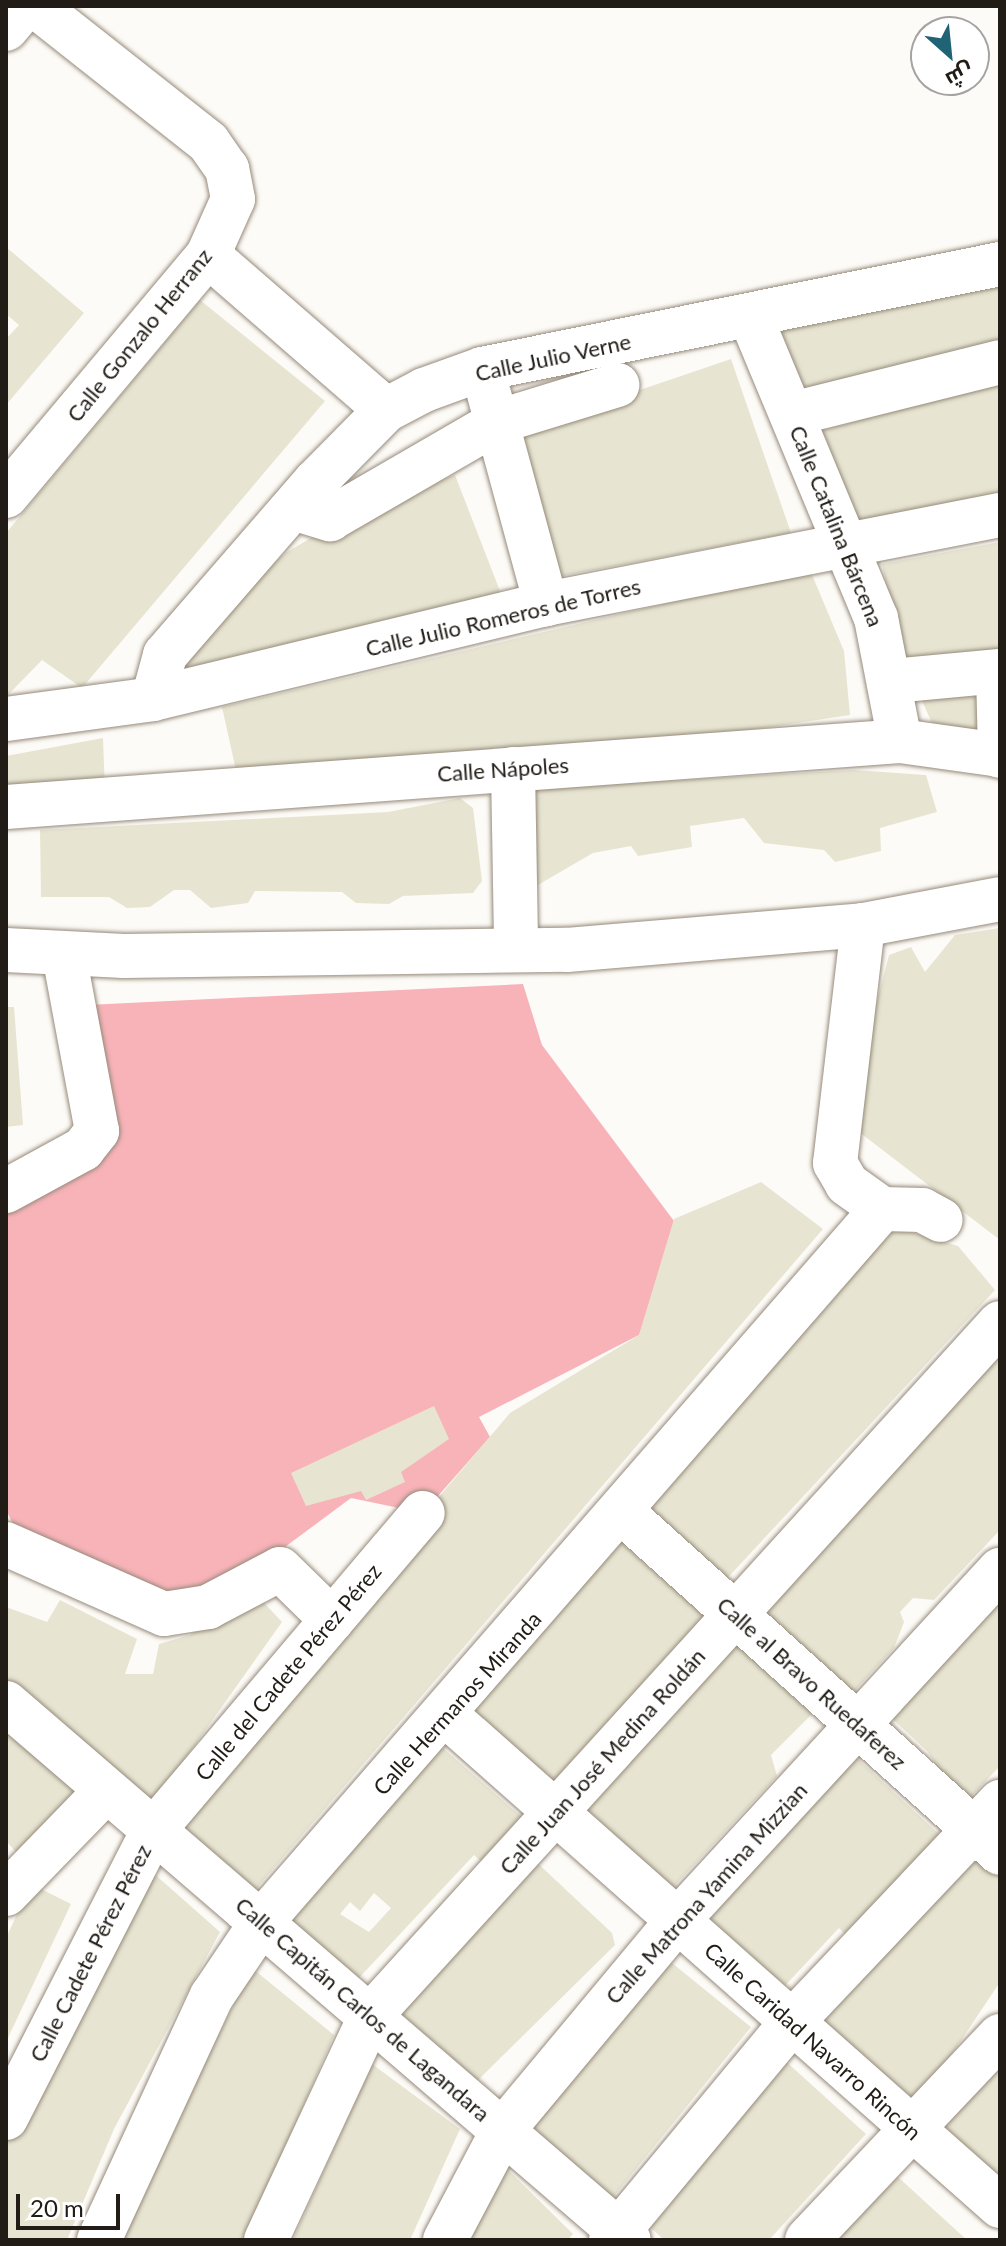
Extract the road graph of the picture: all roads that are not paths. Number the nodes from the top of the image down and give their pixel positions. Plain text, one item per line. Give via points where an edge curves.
1 (25, 6) edge
2 (36, 6) edge
3 (6, 29) edge
4 (208, 255) junction
5 (1000, 264) edge
6 (751, 318) junction
7 (1000, 362) edge
8 (482, 369) junction
9 (617, 385) dead end
10 (386, 410) junction
11 (792, 414) junction
12 (497, 422) junction
13 (6, 496) edge
14 (293, 508) junction
15 (1000, 515) edge
16 (847, 546) junction
17 (546, 604) junction
18 (999, 671) edge
19 (892, 681) junction
20 (153, 699) junction
21 (6, 719) edge
22 (900, 741) junction
23 (1000, 756) edge
24 (513, 769) junction
25 (6, 807) edge
26 (1000, 899) edge
27 (863, 925) junction
28 (516, 948) junction
29 (6, 950) edge
30 (64, 954) junction
31 (6, 1191) edge
32 (882, 1209) junction
33 (941, 1220) dead end
34 (1000, 1323) edge
35 (423, 1513) dead end
36 (624, 1514) junction
37 (6, 1544) edge
38 (1000, 1570) edge
39 (735, 1614) junction
40 (332, 1620) junction
41 (6, 1703) edge
42 (447, 1716) junction
43 (858, 1725) junction
44 (105, 1792) junction
45 (555, 1812) junction
46 (991, 1828) edge
47 (153, 1831) junction
48 (10, 1888) edge
49 (263, 1920) junction
50 (678, 1920) junction
51 (371, 2015) junction
52 (792, 2022) junction
53 (1000, 2036) edge
54 (6, 2118) edge
55 (912, 2129) junction
56 (503, 2130) junction
57 (1000, 2206) edge
58 (619, 2237) edge
59 (99, 2240) edge
60 (266, 2240) edge
61 (445, 2240) edge
62 (807, 2240) edge

1 - 3 street
2 - 4 street, Calle Gonzalo Herranz via 208,142 227,169 233,199
4 - 10 street
4 - 13 street, Calle Gonzalo Herranz
5 - 6 street, Calle Julio Verne
6 - 8 street, Calle Julio Verne
6 - 11 street, Calle Catalina Bárcena
7 - 11 street
8 - 10 street, Calle Julio Verne
8 - 12 street
9 - 12 street
10 - 14 street, Calle Julio Verne
11 - 16 street, Calle Catalina Bárcena
12 - 14 street via 330,519
12 - 17 street
14 - 20 street, Calle Julio Verne via 165,655
15 - 16 street, Calle Julio Romeros de Torres
16 - 17 street, Calle Julio Romeros de Torres
16 - 19 street, Calle Catalina Bárcena
17 - 20 street, Calle Julio Romeros de Torres
18 - 19 street
18 - 23 street, Calle Nápoles
19 - 22 street, Calle Catalina Bárcena
20 - 21 street, Calle Julio Romeros de Torres
22 - 23 street, Calle Nápoles
22 - 24 street, Calle Nápoles
24 - 25 street, Calle Nápoles
24 - 28 street
26 - 27 street
27 - 28 street
27 - 32 street via 834,1151 842,1178
28 - 30 street
29 - 30 street
30 - 31 street via 97,1131 83,1149
32 - 33 street via 922,1210
32 - 36 street, Calle Hermanos Miranda
34 - 39 street, Calle Juan José Medina Roldán
35 - 40 street, Calle del Cadete Pérez Pérez
36 - 39 street, Calle al Bravo Ruedaferez
36 - 42 street, Calle Hermanos Miranda
37 - 40 street via 164,1614 208,1607 280,1569
38 - 43 street, Calle Matrona Yamina Mizzian
39 - 43 street, Calle al Bravo Ruedaferez
39 - 45 street, Calle Juan José Medina Roldán
40 - 47 street, Calle del Cadete Pérez Pérez
41 - 44 street, Calle Capitán Carlos de Lagandara
42 - 45 street, Calle Caridad Navarro Rincón
42 - 49 street, Calle Hermanos Miranda
43 - 46 street, Calle al Bravo Ruedaferez
43 - 50 street, Calle Matrona Yamina Mizzian
44 - 47 street, Calle Capitán Carlos de Lagandara
44 - 48 street
45 - 50 street, Calle Caridad Navarro Rincón
45 - 51 street, Calle Juan José Medina Roldán
46 - 52 street
47 - 49 street, Calle Capitán Carlos de Lagandara
47 - 54 street, Calle Cadete Pérez Pérez
49 - 51 street, Calle Capitán Carlos de Lagandara
49 - 59 street, Calle Hermanos Miranda via 212,1996
50 - 52 street, Calle Caridad Navarro Rincón
50 - 56 street, Calle Matrona Yamina Mizzian
51 - 56 street, Calle Capitán Carlos de Lagandara
51 - 60 street, Calle Juan José Medina Roldán
52 - 55 street, Calle Caridad Navarro Rincón
52 - 58 street
53 - 55 street
55 - 57 street, Calle Caridad Navarro Rincón
55 - 62 street
56 - 58 street, Calle Capitán Carlos de Lagandara
56 - 61 street, Calle Matrona Yamina Mizzian

